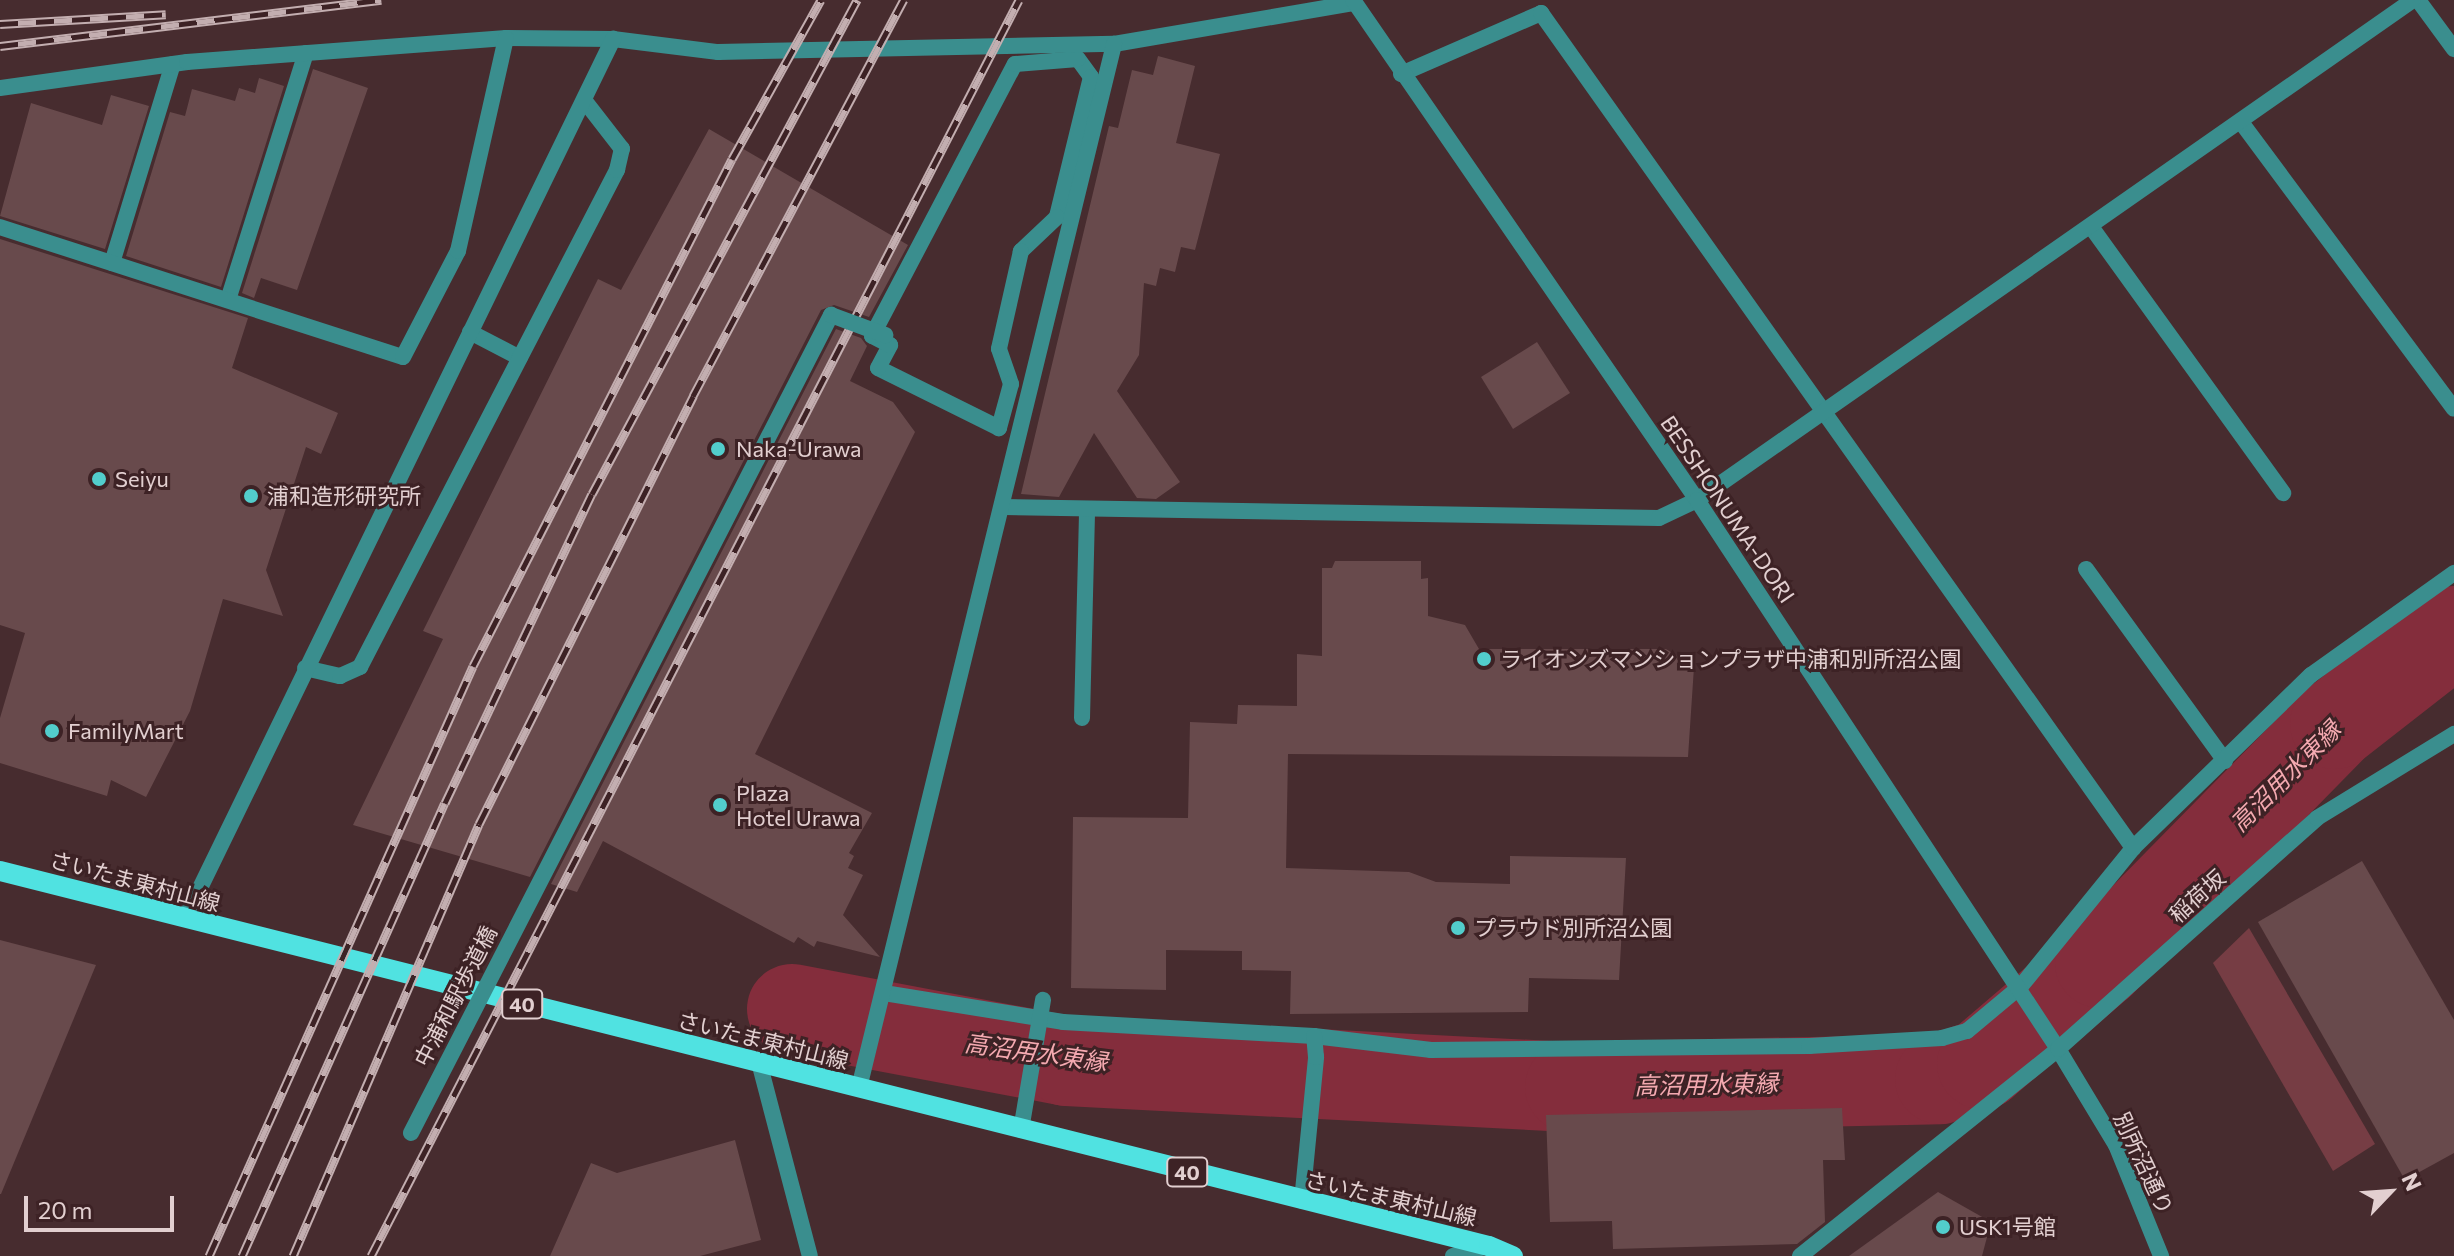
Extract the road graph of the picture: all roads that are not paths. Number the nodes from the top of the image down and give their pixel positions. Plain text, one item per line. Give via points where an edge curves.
1 (2416, 0) edge
2 (1354, 2) edge
3 (506, 38) junction
4 (613, 39) junction
5 (1114, 44) junction
6 (2454, 49) edge
7 (306, 53) junction
8 (173, 64) junction
9 (1015, 64) joint
10 (1401, 74) junction
11 (0, 88) edge
12 (584, 100) junction
13 (2241, 122) junction
14 (0, 227) edge
15 (2092, 228) junction
16 (112, 263) junction
17 (228, 300) junction
18 (470, 332) junction
19 (885, 335) dead end
20 (520, 358) junction
21 (1823, 408) junction
22 (2454, 409) edge
23 (2283, 493) dead end
24 (1697, 500) junction
25 (1003, 507) junction
26 (1087, 512) junction
27 (2086, 569) dead end
28 (2454, 573) edge
29 (305, 668) junction
30 (1082, 718) dead end
31 (2454, 734) edge
32 (2225, 761) junction
33 (2133, 848) junction
34 (0, 871) edge
35 (185, 919) junction
36 (2024, 991) junction
37 (1043, 1000) dead end
38 (882, 1001) junction
39 (1041, 1019) junction
40 (1314, 1036) junction
41 (2058, 1049) junction
42 (760, 1066) junction
43 (859, 1088) junction
44 (1021, 1130) junction
45 (411, 1133) dead end
46 (1302, 1201) junction
47 (1489, 1246) junction
48 (810, 1256) edge
49 (1453, 1256) edge
50 (1513, 1256) edge
51 (1800, 1256) edge
52 (2161, 1256) edge

1 - 6 street
1 - 13 street
2 - 5 street
2 - 10 street, BESSHONUMA-DORI
3 - 4 street
3 - 7 street
3 - 17 street via 458,251 403,357
4 - 5 street via 718,52
4 - 12 street
5 - 25 street
7 - 8 street
7 - 17 street
8 - 11 street
8 - 16 street
9 - 9 street via 1078,59 1091,77 1057,217 1021,251 999,349 1011,384 999,428 878,368 890,345 872,336
10 - 21 street via 1541,13
10 - 24 street, BESSHONUMA-DORI
12 - 18 street
12 - 20 street via 615,134 622,149 620,160
13 - 15 street
13 - 22 street
14 - 16 street
15 - 21 street
15 - 23 street
16 - 17 street
18 - 20 street
18 - 29 street
19 - 45 street, 中浦和駅歩道橋, bridge via 831,315
20 - 29 street via 360,667 340,676
21 - 24 street
21 - 33 street
24 - 26 street via 1659,518
24 - 36 street, BESSHONUMA-DORI
25 - 26 street
25 - 38 street
26 - 30 street
27 - 32 street
28 - 32 street via 2311,675
29 - 35 street
31 - 41 street, 稲荷坂 via 2317,818
32 - 33 street
33 - 36 street
34 - 35 main road, さいたま東村山線 / 40
35 - 42 main road, さいたま東村山線 / 40
36 - 40 street via 1967,1031 1942,1038 1809,1046 1431,1050
36 - 41 street, BESSHONUMA-DORI
37 - 39 street
38 - 39 street
38 - 43 street
39 - 40 street
39 - 44 street
40 - 46 street
41 - 51 street, 稲荷坂
41 - 52 street, 別所沼通り via 2116,1145
42 - 43 main road, さいたま東村山線 / 40
42 - 48 street
43 - 44 main road, さいたま東村山線 / 40
44 - 46 main road, さいたま東村山線 / 40
46 - 47 main road, さいたま東村山線 / 40
47 - 49 street
47 - 50 main road, さいたま東村山線 / 40

